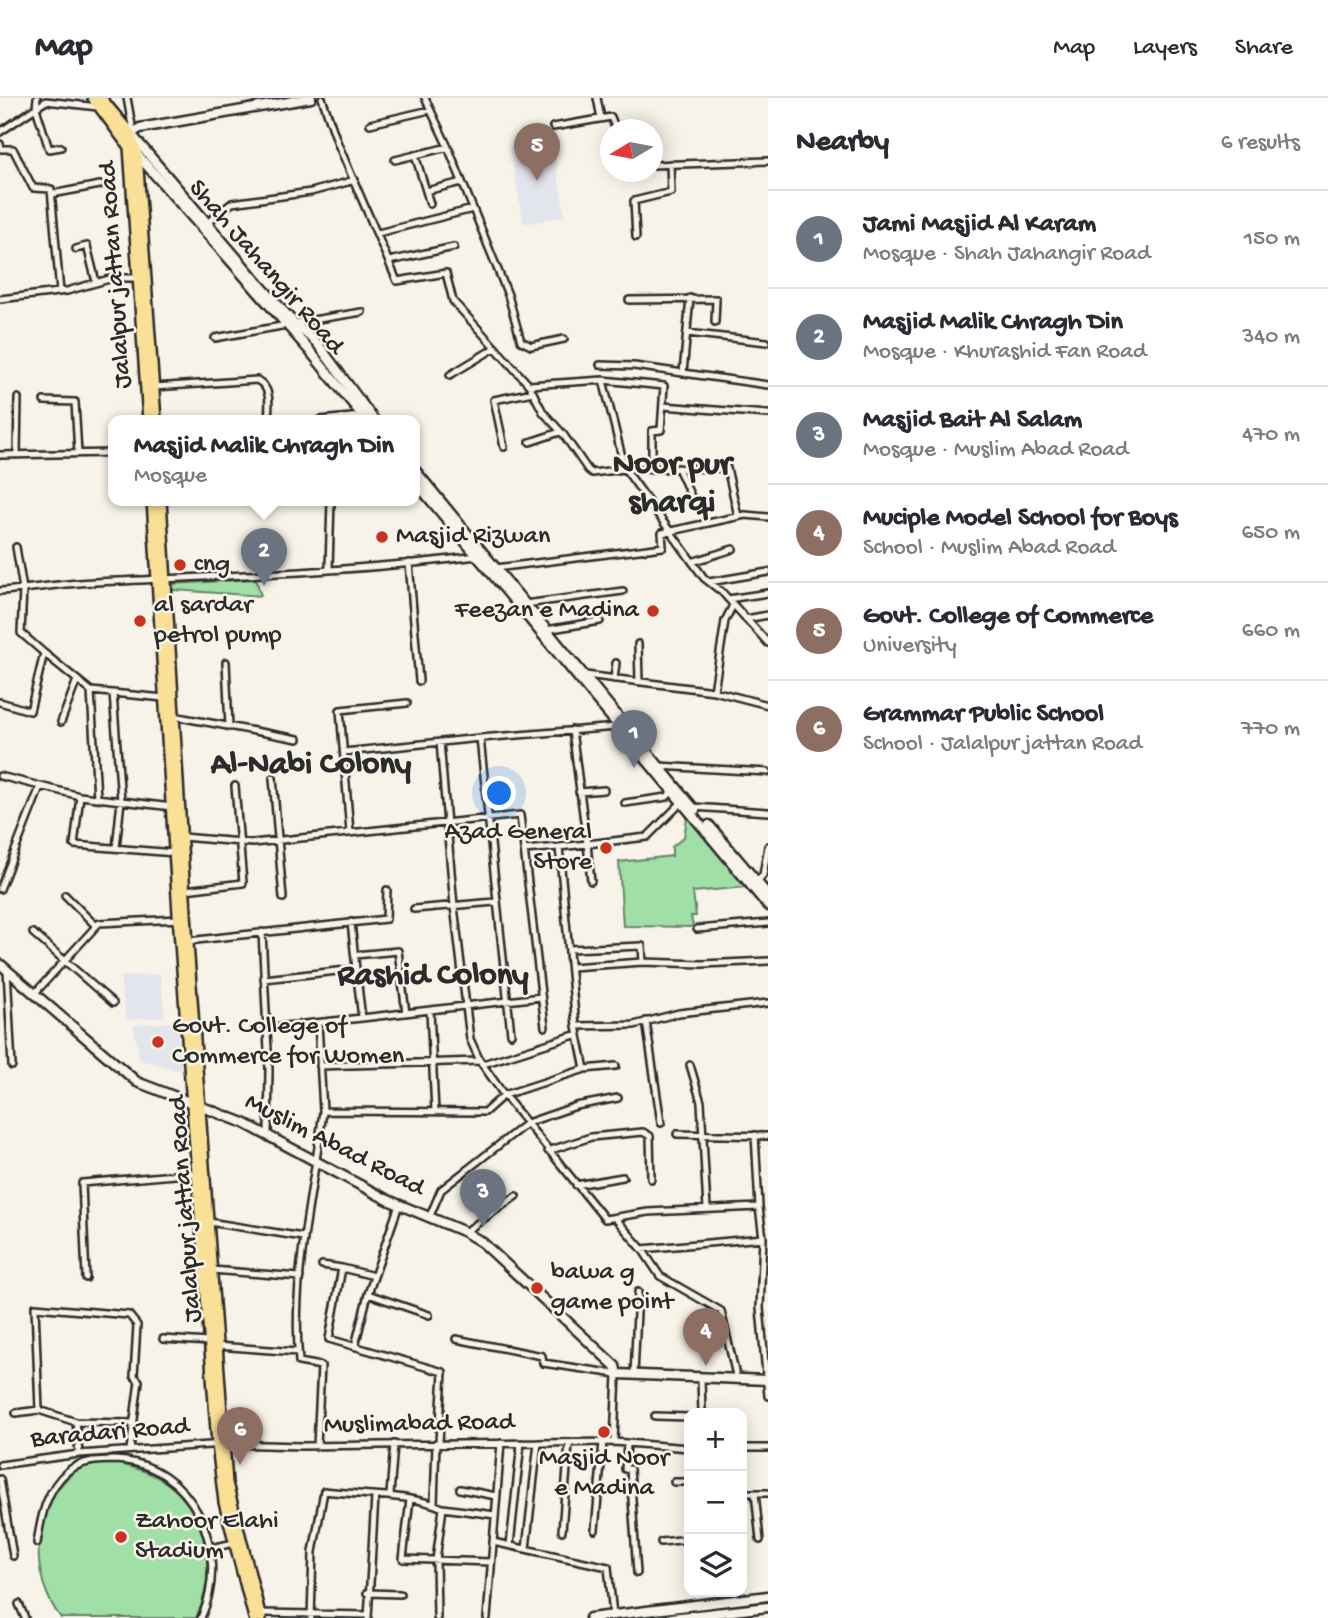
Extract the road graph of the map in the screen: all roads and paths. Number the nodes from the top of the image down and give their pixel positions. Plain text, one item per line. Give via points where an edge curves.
1 (37, 98) edge
2 (93, 98) edge
3 (127, 98) edge
4 (311, 98) edge
5 (322, 98) edge
6 (425, 98) edge
7 (597, 98) edge
8 (101, 102) edge
9 (36, 108) junction
10 (430, 110) junction
11 (601, 118) junction
12 (613, 119) edge
13 (370, 124) dead end
14 (554, 127) dead end
15 (0, 132) edge
16 (129, 138) junction
17 (0, 144) edge
18 (61, 147) dead end
19 (448, 147) junction
20 (137, 154) junction
21 (415, 155) junction
22 (395, 160) dead end
23 (768, 161) edge
24 (663, 164) edge
25 (670, 164) junction
26 (355, 180) junction
27 (462, 182) junction
28 (100, 184) dead end
29 (426, 191) junction
30 (52, 194) junction
31 (430, 204) dead end
32 (473, 209) junction
33 (206, 224) junction
34 (378, 233) junction
35 (636, 237) dead end
36 (454, 247) dead end
37 (76, 248) dead end
38 (389, 261) junction
39 (139, 278) junction
40 (96, 282) junction
41 (60, 292) junction
42 (690, 298) junction
43 (0, 299) edge
44 (629, 300) dead end
45 (362, 312) dead end
46 (715, 322) dead end
47 (290, 324) junction
48 (687, 333) junction
49 (215, 338) dead end
50 (564, 339) dead end
51 (147, 342) junction
52 (767, 342) edge
53 (495, 348) junction
54 (600, 365) dead end
55 (683, 373) junction
56 (450, 375) dead end
57 (603, 380) junction
58 (529, 385) junction
59 (768, 385) edge
60 (154, 387) junction
61 (533, 392) junction
62 (18, 398) dead end
63 (44, 401) dead end
64 (663, 406) junction
65 (768, 414) edge
66 (148, 415) edge
67 (156, 415) edge
68 (268, 415) edge
69 (365, 415) edge
70 (560, 432) junction
71 (530, 442) dead end
72 (504, 447) dead end
73 (78, 453) junction
74 (108, 453) edge
75 (0, 455) edge
76 (17, 455) junction
77 (652, 468) junction
78 (678, 468) junction
79 (625, 469) junction
80 (420, 476) edge
81 (420, 486) edge
82 (694, 503) dead end
83 (153, 506) edge
84 (161, 506) edge
85 (331, 506) edge
86 (738, 516) junction
87 (768, 517) edge
88 (672, 531) junction
89 (16, 547) dead end
90 (733, 549) dead end
91 (479, 554) junction
92 (692, 562) junction
93 (409, 564) junction
94 (328, 568) junction
95 (495, 568) junction
96 (768, 572) edge
97 (162, 580) junction
98 (709, 582) junction
99 (23, 589) junction
100 (623, 590) dead end
101 (0, 591) edge
102 (768, 593) edge
103 (728, 599) junction
104 (525, 604) junction
105 (733, 605) junction
106 (768, 615) edge
107 (746, 619) junction
108 (600, 621) dead end
109 (546, 630) junction
110 (165, 638) junction
111 (768, 643) edge
112 (638, 644) dead end
113 (44, 653) junction
114 (226, 662) dead end
115 (616, 663) dead end
116 (582, 674) junction
117 (614, 678) junction
118 (77, 680) junction
119 (419, 681) dead end
120 (639, 682) junction
121 (91, 691) junction
122 (714, 691) junction
123 (113, 693) junction
124 (164, 698) junction
125 (0, 702) edge
126 (407, 703) dead end
127 (768, 705) edge
128 (173, 716) junction
129 (61, 722) dead end
130 (229, 727) junction
131 (617, 727) junction
132 (572, 730) junction
133 (480, 738) junction
134 (298, 739) dead end
135 (440, 741) junction
136 (344, 752) junction
137 (658, 766) junction
138 (768, 772) edge
139 (0, 776) edge
140 (273, 778) dead end
141 (235, 786) dead end
142 (40, 787) junction
143 (604, 790) dead end
144 (579, 792) junction
145 (672, 792) junction
146 (80, 796) junction
147 (97, 798) junction
148 (121, 801) junction
149 (682, 802) junction
150 (625, 803) dead end
151 (694, 807) junction
152 (768, 812) edge
153 (175, 815) junction
154 (488, 818) junction
155 (447, 820) junction
156 (350, 832) junction
157 (182, 837) junction
158 (277, 840) junction
159 (239, 843) junction
160 (587, 844) junction
161 (768, 845) edge
162 (558, 847) junction
163 (116, 848) junction
164 (524, 849) junction
165 (175, 853) junction
166 (591, 881) dead end
167 (757, 882) junction
168 (0, 889) edge
169 (184, 890) junction
170 (387, 890) dead end
171 (65, 895) dead end
172 (768, 895) edge
173 (283, 898) dead end
174 (495, 902) junction
175 (454, 906) junction
176 (768, 906) edge
177 (414, 909) dead end
178 (351, 922) junction
179 (768, 923) edge
180 (96, 926) junction
181 (181, 926) junction
182 (696, 929) dead end
183 (262, 932) junction
184 (33, 933) dead end
185 (188, 941) junction
186 (569, 949) junction
187 (355, 956) junction
188 (64, 961) junction
189 (768, 961) edge
190 (643, 962) junction
191 (3, 967) edge
192 (571, 967) junction
193 (356, 969) junction
194 (264, 979) junction
195 (35, 993) junction
196 (541, 997) junction
197 (506, 1002) junction
198 (113, 1003) dead end
199 (768, 1003) edge
200 (467, 1007) junction
201 (430, 1011) junction
202 (406, 1013) junction
203 (362, 1018) junction
204 (646, 1021) junction
205 (318, 1023) junction
206 (576, 1026) junction
207 (545, 1027) dead end
208 (267, 1028) junction
209 (512, 1034) dead end
210 (578, 1034) junction
211 (432, 1062) junction
212 (481, 1063) junction
213 (690, 1065) dead end
214 (12, 1066) dead end
215 (320, 1066) junction
216 (616, 1066) dead end
217 (585, 1069) junction
218 (504, 1095) junction
219 (618, 1098) dead end
220 (196, 1102) junction
221 (323, 1111) junction
222 (435, 1111) junction
223 (527, 1123) junction
224 (661, 1123) dead end
225 (677, 1134) dead end
226 (268, 1135) junction
227 (704, 1135) junction
228 (755, 1135) junction
229 (768, 1136) edge
230 (548, 1151) junction
231 (317, 1161) junction
232 (198, 1173) junction
233 (623, 1177) dead end
234 (651, 1179) dead end
235 (576, 1185) junction
236 (516, 1196) dead end
237 (399, 1205) junction
238 (759, 1207) junction
239 (707, 1209) junction
240 (429, 1217) junction
241 (615, 1218) junction
242 (209, 1222) junction
243 (465, 1232) junction
244 (303, 1237) junction
245 (763, 1238) junction
246 (642, 1249) junction
247 (322, 1265) dead end
248 (342, 1268) junction
249 (212, 1270) junction
250 (374, 1276) junction
251 (300, 1277) junction
252 (86, 1278) dead end
253 (638, 1292) dead end
254 (368, 1294) junction
255 (211, 1304) junction
256 (429, 1315) dead end
257 (163, 1339) dead end
258 (456, 1339) dead end
259 (214, 1344) junction
260 (355, 1346) junction
261 (298, 1352) junction
262 (617, 1374) junction
263 (634, 1376) junction
264 (701, 1379) junction
265 (737, 1380) junction
266 (767, 1380) edge
267 (768, 1396) edge
268 (702, 1408) edge
269 (39, 1410) junction
270 (16, 1413) dead end
271 (655, 1416) dead end
272 (684, 1417) edge
273 (76, 1422) junction
274 (133, 1423) junction
275 (614, 1442) junction
276 (438, 1443) junction
277 (501, 1443) junction
278 (521, 1443) junction
279 (538, 1443) junction
280 (569, 1443) junction
281 (603, 1443) junction
282 (221, 1444) junction
283 (394, 1444) junction
284 (626, 1445) junction
285 (317, 1446) junction
286 (684, 1448) edge
287 (747, 1448) edge
288 (768, 1448) edge
289 (130, 1450) junction
290 (79, 1454) junction
291 (0, 1465) edge
292 (0, 1479) edge
293 (674, 1482) dead end
294 (684, 1482) edge
295 (460, 1489) dead end
296 (747, 1493) edge
297 (755, 1493) junction
298 (768, 1493) edge
299 (390, 1495) junction
300 (496, 1496) junction
301 (375, 1497) junction
302 (410, 1499) junction
303 (434, 1504) junction
304 (443, 1508) junction
305 (495, 1515) junction
306 (595, 1530) dead end
307 (562, 1531) dead end
308 (684, 1540) edge
309 (760, 1540) dead end
310 (492, 1542) junction
311 (661, 1542) dead end
312 (37, 1543) dead end
313 (234, 1543) junction
314 (510, 1545) junction
315 (211, 1548) junction
316 (526, 1549) junction
317 (13, 1556) dead end
318 (436, 1560) junction
319 (491, 1562) junction
320 (637, 1573) dead end
321 (368, 1592) junction
322 (400, 1594) dead end
323 (768, 1596) edge
324 (740, 1599) junction
325 (19, 1604) dead end
326 (768, 1607) edge
327 (741, 1610) junction
328 (311, 1615) edge
329 (613, 1615) junction
330 (258, 1616) edge
331 (368, 1616) edge
332 (25, 1618) edge
333 (201, 1618) edge
334 (437, 1618) edge
335 (487, 1618) edge
336 (590, 1618) edge
337 (596, 1618) edge
338 (671, 1618) edge

1 - 9 street
2 - 8 main road, Jalalpur jattan Road
3 - 16 street
4 - 16 street
5 - 26 street
6 - 10 street
7 - 11 street
8 - 9 street via 46,101
8 - 16 main road, Jalalpur jattan Road
9 - 15 street
9 - 18 street via 49,149
10 - 13 street
10 - 19 street
11 - 12 street
11 - 14 street
16 - 20 main road, Jalalpur jattan Road
16 - 33 street
16 - 39 main road, Jalalpur jattan Road
17 - 30 street via 1,149 13,149 33,188 51,189
19 - 21 street
19 - 27 street
20 - 47 street, Shah Jahangir Road
20 - 51 main road, Jalalpur jattan Road
21 - 22 street
21 - 29 street
23 - 25 street
24 - 25 street
25 - 35 street via 671,192 634,201
26 - 33 street via 311,192 232,203
26 - 34 street
27 - 29 street
27 - 32 street
28 - 30 street
29 - 31 street
30 - 41 street
32 - 34 street
32 - 50 street via 508,295 521,341 531,346
33 - 47 street
34 - 38 street
36 - 38 street
37 - 40 street via 87,246
38 - 53 street via 398,281 446,273 453,301
39 - 40 street
39 - 51 main road, Jalalpur jattan Road
40 - 41 street
41 - 43 street
42 - 44 street
42 - 46 street via 716,299
42 - 48 street
45 - 47 street
47 - 49 street
47 - 69 street via 317,343
48 - 52 street
48 - 55 street
51 - 60 main road, Jalalpur jattan Road
51 - 66 main road, Jalalpur jattan Road
53 - 56 street
53 - 58 street
54 - 55 street
55 - 59 street
57 - 58 street
57 - 64 street via 664,386
57 - 79 street
58 - 61 street
60 - 67 main road, Jalalpur jattan Road
60 - 68 street via 257,380 265,384 268,393
61 - 70 street via 542,412
61 - 72 street via 494,400
62 - 76 street
63 - 73 street via 75,402
64 - 65 street
64 - 77 street via 661,430 652,431
70 - 71 street
70 - 79 street via 590,472
73 - 74 street
73 - 76 street
75 - 76 street
77 - 78 street
77 - 79 street
78 - 82 street
78 - 86 street via 727,468
79 - 88 street
80 - 91 street
81 - 91 street
83 - 97 main road, Jalalpur jattan Road
84 - 97 main road, Jalalpur jattan Road
85 - 94 street
86 - 87 street
86 - 88 street
88 - 92 street
88 - 95 street via 662,533 663,547
89 - 99 street
90 - 92 street
91 - 93 street
91 - 95 street
91 - 131 street
92 - 98 street
93 - 94 street
93 - 119 street
94 - 97 street
95 - 104 street
96 - 98 street
97 - 99 street
97 - 110 main road, Jalalpur jattan Road
98 - 103 street
99 - 101 street
99 - 113 street via 21,633
100 - 104 street
102 - 103 street
103 - 105 street
104 - 109 street
105 - 107 street
105 - 122 street via 724,621
106 - 107 street
107 - 111 street
108 - 109 street
109 - 116 street
110 - 124 main road, Jalalpur jattan Road
110 - 128 main road, Jalalpur jattan Road
112 - 120 street
113 - 118 street
113 - 125 street via 30,711
114 - 130 street
115 - 117 street
116 - 117 street
116 - 137 street
117 - 120 street
118 - 121 street
118 - 129 street
120 - 122 street
121 - 123 street
121 - 147 street
122 - 127 street
123 - 124 street
123 - 148 street
124 - 153 main road, Jalalpur jattan Road
126 - 136 street via 340,710
128 - 130 street
128 - 153 main road, Jalalpur jattan Road
130 - 134 street
131 - 132 street
131 - 145 street
132 - 133 street
132 - 144 street
133 - 135 street
133 - 154 street
135 - 136 street
135 - 155 street
136 - 156 street
137 - 138 street
137 - 151 street
139 - 142 street
140 - 158 street
141 - 159 street
142 - 146 street
142 - 168 street
143 - 144 street
144 - 160 street
145 - 149 street
145 - 150 street via 667,797
146 - 147 street
146 - 163 street via 74,845
147 - 148 street
148 - 153 street
148 - 163 street
149 - 160 street via 647,837
149 - 176 street
151 - 152 street
151 - 167 street
153 - 157 main road, Jalalpur jattan Road
153 - 165 main road, Jalalpur jattan Road
154 - 155 street
154 - 164 street via 520,815
154 - 174 street
155 - 156 street
155 - 175 street
156 - 158 street
157 - 159 street
157 - 169 main road, Jalalpur jattan Road
158 - 159 street
158 - 173 street
159 - 169 street via 243,883
160 - 162 street
160 - 166 street
161 - 167 street via 763,875
162 - 164 street
162 - 186 street
163 - 165 street
164 - 196 street
165 - 181 main road, Jalalpur jattan Road
167 - 172 street
169 - 181 main road, Jalalpur jattan Road
170 - 178 street via 389,918
171 - 180 street
174 - 175 street
174 - 197 street
175 - 177 street
175 - 200 street
178 - 183 street
178 - 187 street
179 - 182 street
180 - 181 street
180 - 188 street
181 - 185 main road, Jalalpur jattan Road
181 - 220 main road, Jalalpur jattan Road
183 - 185 street
183 - 194 street
184 - 188 street
185 - 220 main road, Jalalpur jattan Road
186 - 190 street via 642,946
186 - 192 street
187 - 193 street
187 - 202 street via 398,951
188 - 195 street
188 - 198 street
189 - 190 street
190 - 192 street
191 - 195 street, Muslim Abad Road
191 - 214 street
192 - 206 street
193 - 194 street
193 - 203 street
194 - 208 street
195 - 220 street, Muslim Abad Road via 137,1082
196 - 197 street
196 - 207 street
197 - 200 street
197 - 209 street
199 - 204 street
200 - 201 street
200 - 212 street via 470,1039
201 - 202 street
201 - 211 street
202 - 203 street
203 - 205 street
204 - 206 street via 612,1027
204 - 224 street
205 - 208 street
205 - 215 street
206 - 210 street
208 - 226 street
210 - 212 street
210 - 217 street
211 - 212 street
211 - 215 street
211 - 222 street
212 - 218 street
213 - 227 street via 701,1102
215 - 221 street
216 - 217 street
217 - 218 street
218 - 222 street via 485,1112
218 - 223 street
219 - 223 street
220 - 226 street, Muslim Abad Road
220 - 232 main road, Jalalpur jattan Road
220 - 242 main road, Jalalpur jattan Road
221 - 222 street
221 - 231 street
223 - 230 street
223 - 240 street via 441,1190
225 - 227 street
226 - 231 street, Muslim Abad Road
227 - 228 street
227 - 239 street
228 - 229 street
228 - 238 street
230 - 234 street via 591,1137 643,1132 650,1136
230 - 235 street
231 - 237 street, Muslim Abad Road
231 - 244 street
232 - 252 street via 82,1183
232 - 255 main road, Jalalpur jattan Road
233 - 235 street
235 - 241 street via 605,1219
236 - 243 street
237 - 240 street, Muslim Abad Road
237 - 250 street
238 - 239 street
238 - 245 street
239 - 241 street
240 - 243 street, Muslim Abad Road
241 - 246 street
242 - 244 street
242 - 249 main road, Jalalpur jattan Road
243 - 262 street, Muslim Abad Road via 504,1260 615,1366
244 - 251 street
245 - 246 street
245 - 266 street via 760,1308
246 - 265 street via 660,1276 721,1311
247 - 248 street
248 - 250 street
248 - 260 street via 329,1339
249 - 251 street
249 - 255 main road, Jalalpur jattan Road
250 - 254 street
251 - 261 street via 295,1324
253 - 263 street
254 - 256 street
254 - 260 street
255 - 259 main road, Jalalpur jattan Road
257 - 259 street
258 - 262 street via 542,1356 543,1363
259 - 261 street
259 - 282 main road, Jalalpur jattan Road
260 - 276 street via 443,1372
261 - 285 street via 299,1362 321,1366
262 - 263 street
262 - 275 street
263 - 264 street
264 - 265 street
264 - 268 street
265 - 266 street
266 - 267 street
269 - 270 street
269 - 273 street
269 - 274 street via 35,1307 129,1315 137,1325 134,1376 139,1381
271 - 272 street
273 - 274 street
273 - 290 street
274 - 289 street
275 - 281 street, Muslimabad Road
275 - 284 street, Muslimabad Road
276 - 277 street, Muslimabad Road
276 - 283 street, Muslimabad Road
276 - 303 street
277 - 278 street, Muslimabad Road
277 - 300 street
278 - 279 street, Muslimabad Road
278 - 314 street
279 - 280 street, Muslimabad Road
279 - 316 street
280 - 281 street, Muslimabad Road
280 - 307 street
281 - 306 street
282 - 285 street, Muslimabad Road
282 - 289 street, Baradari Road
282 - 313 main road, Jalalpur jattan Road via 224,1502
282 - 330 main road, Jalalpur jattan Road
283 - 285 street, Muslimabad Road
283 - 299 street
284 - 286 street, Muslimabad Road
284 - 320 street
287 - 288 street
289 - 290 street, Baradari Road
290 - 291 street, Baradari Road
292 - 317 street
293 - 294 street
295 - 300 street
296 - 297 street
297 - 298 street
297 - 309 street
299 - 301 street
299 - 302 street
300 - 305 street
301 - 321 street
301 - 328 street via 324,1491 313,1552
302 - 303 street
302 - 318 street via 403,1559
303 - 304 street
304 - 305 street
304 - 318 street
305 - 310 street
308 - 311 street
310 - 314 street
310 - 319 street
312 - 315 street via 42,1510 52,1489 68,1472 83,1463 127,1461 163,1474 191,1501
313 - 315 street
313 - 330 main road, Jalalpur jattan Road
314 - 316 street
315 - 333 street via 212,1584
316 - 329 street via 608,1567
318 - 319 street
318 - 334 street
319 - 335 street
321 - 322 street
321 - 331 street
323 - 324 street
324 - 327 street
324 - 329 street
325 - 332 street
326 - 327 street
327 - 338 street
328 - 330 street
328 - 331 street
329 - 337 street
336 - 337 street

